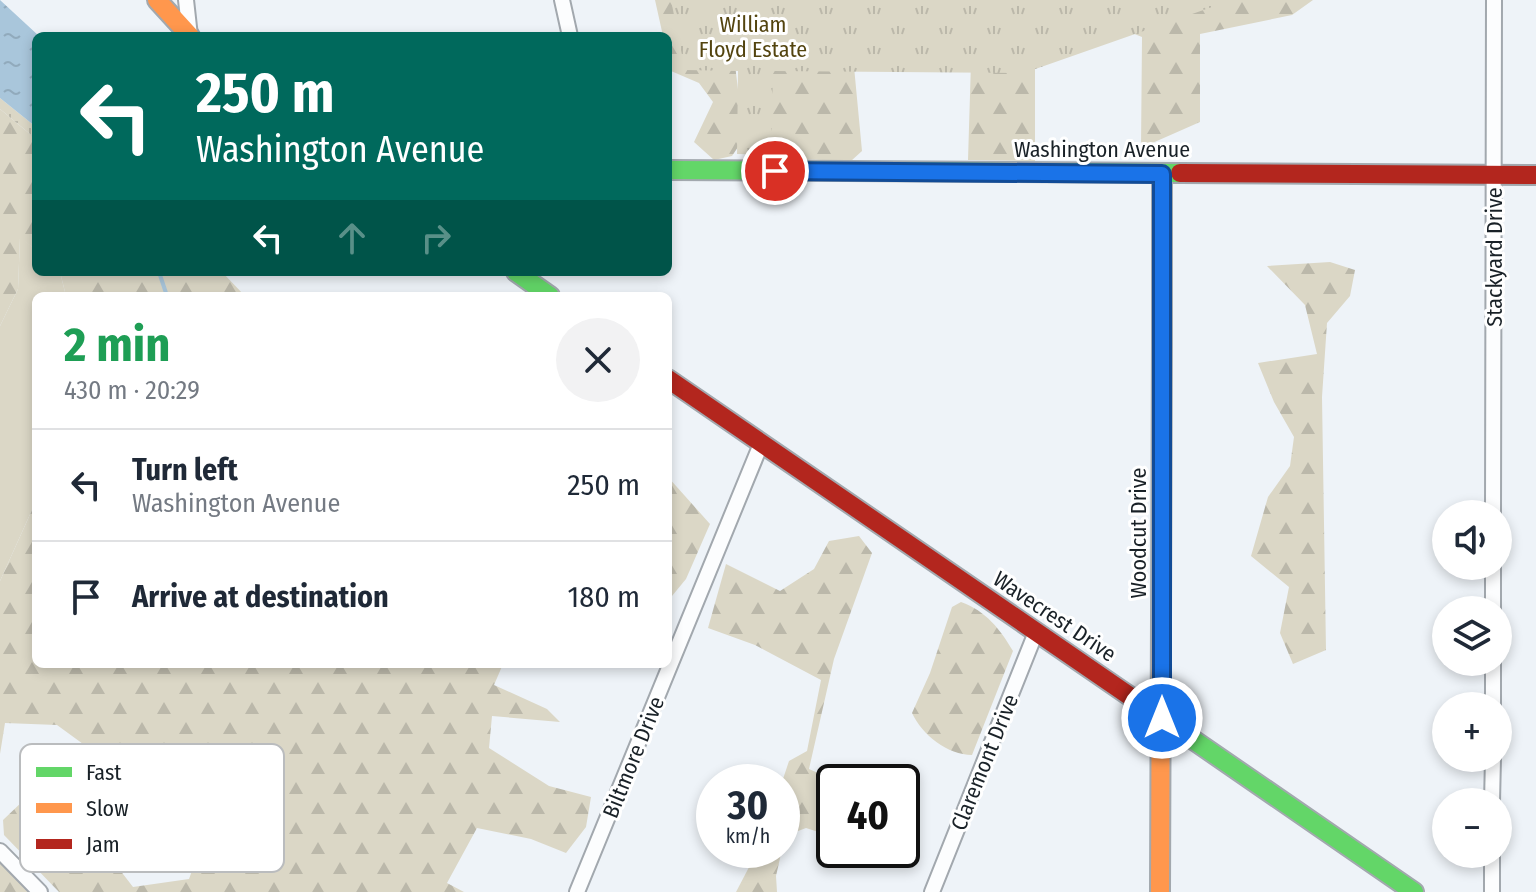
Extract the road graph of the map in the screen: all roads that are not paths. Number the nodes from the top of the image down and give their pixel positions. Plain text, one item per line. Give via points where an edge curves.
1 (157, 0) edge
2 (186, 0) edge
3 (562, 0) edge
4 (1494, 0) edge
5 (186, 32) edge
6 (190, 32) edge
7 (569, 32) edge
8 (672, 170) edge
9 (1162, 174) junction
10 (1494, 175) junction
11 (1536, 175) edge
12 (522, 276) edge
13 (544, 292) edge
14 (672, 382) edge
15 (761, 444) junction
16 (1493, 500) edge
17 (1036, 632) junction
18 (672, 661) edge
19 (669, 668) edge
20 (1162, 718) junction
21 (0, 851) edge
22 (1492, 868) edge
23 (20, 872) edge
24 (20, 872) edge
25 (40, 892) edge
26 (577, 892) edge
27 (932, 892) edge
28 (1160, 892) edge
29 (1414, 892) edge
30 (1492, 892) edge

1 - 5 street
2 - 6 street
3 - 7 street
4 - 10 street, Stackyard Drive
8 - 9 street, Washington Avenue
9 - 10 street, Washington Avenue
9 - 20 street, Woodcut Drive
10 - 11 street, Washington Avenue
10 - 16 street, Stackyard Drive
12 - 13 street
14 - 15 street, Wavecrest Drive
15 - 17 street, Wavecrest Drive
15 - 18 street, Biltmore Drive
17 - 20 street, Wavecrest Drive
17 - 27 street, Claremont Drive
19 - 26 street, Biltmore Drive
20 - 28 street, Woodcut Drive
20 - 29 street, Wavecrest Drive
21 - 24 street
22 - 30 street
23 - 25 street

